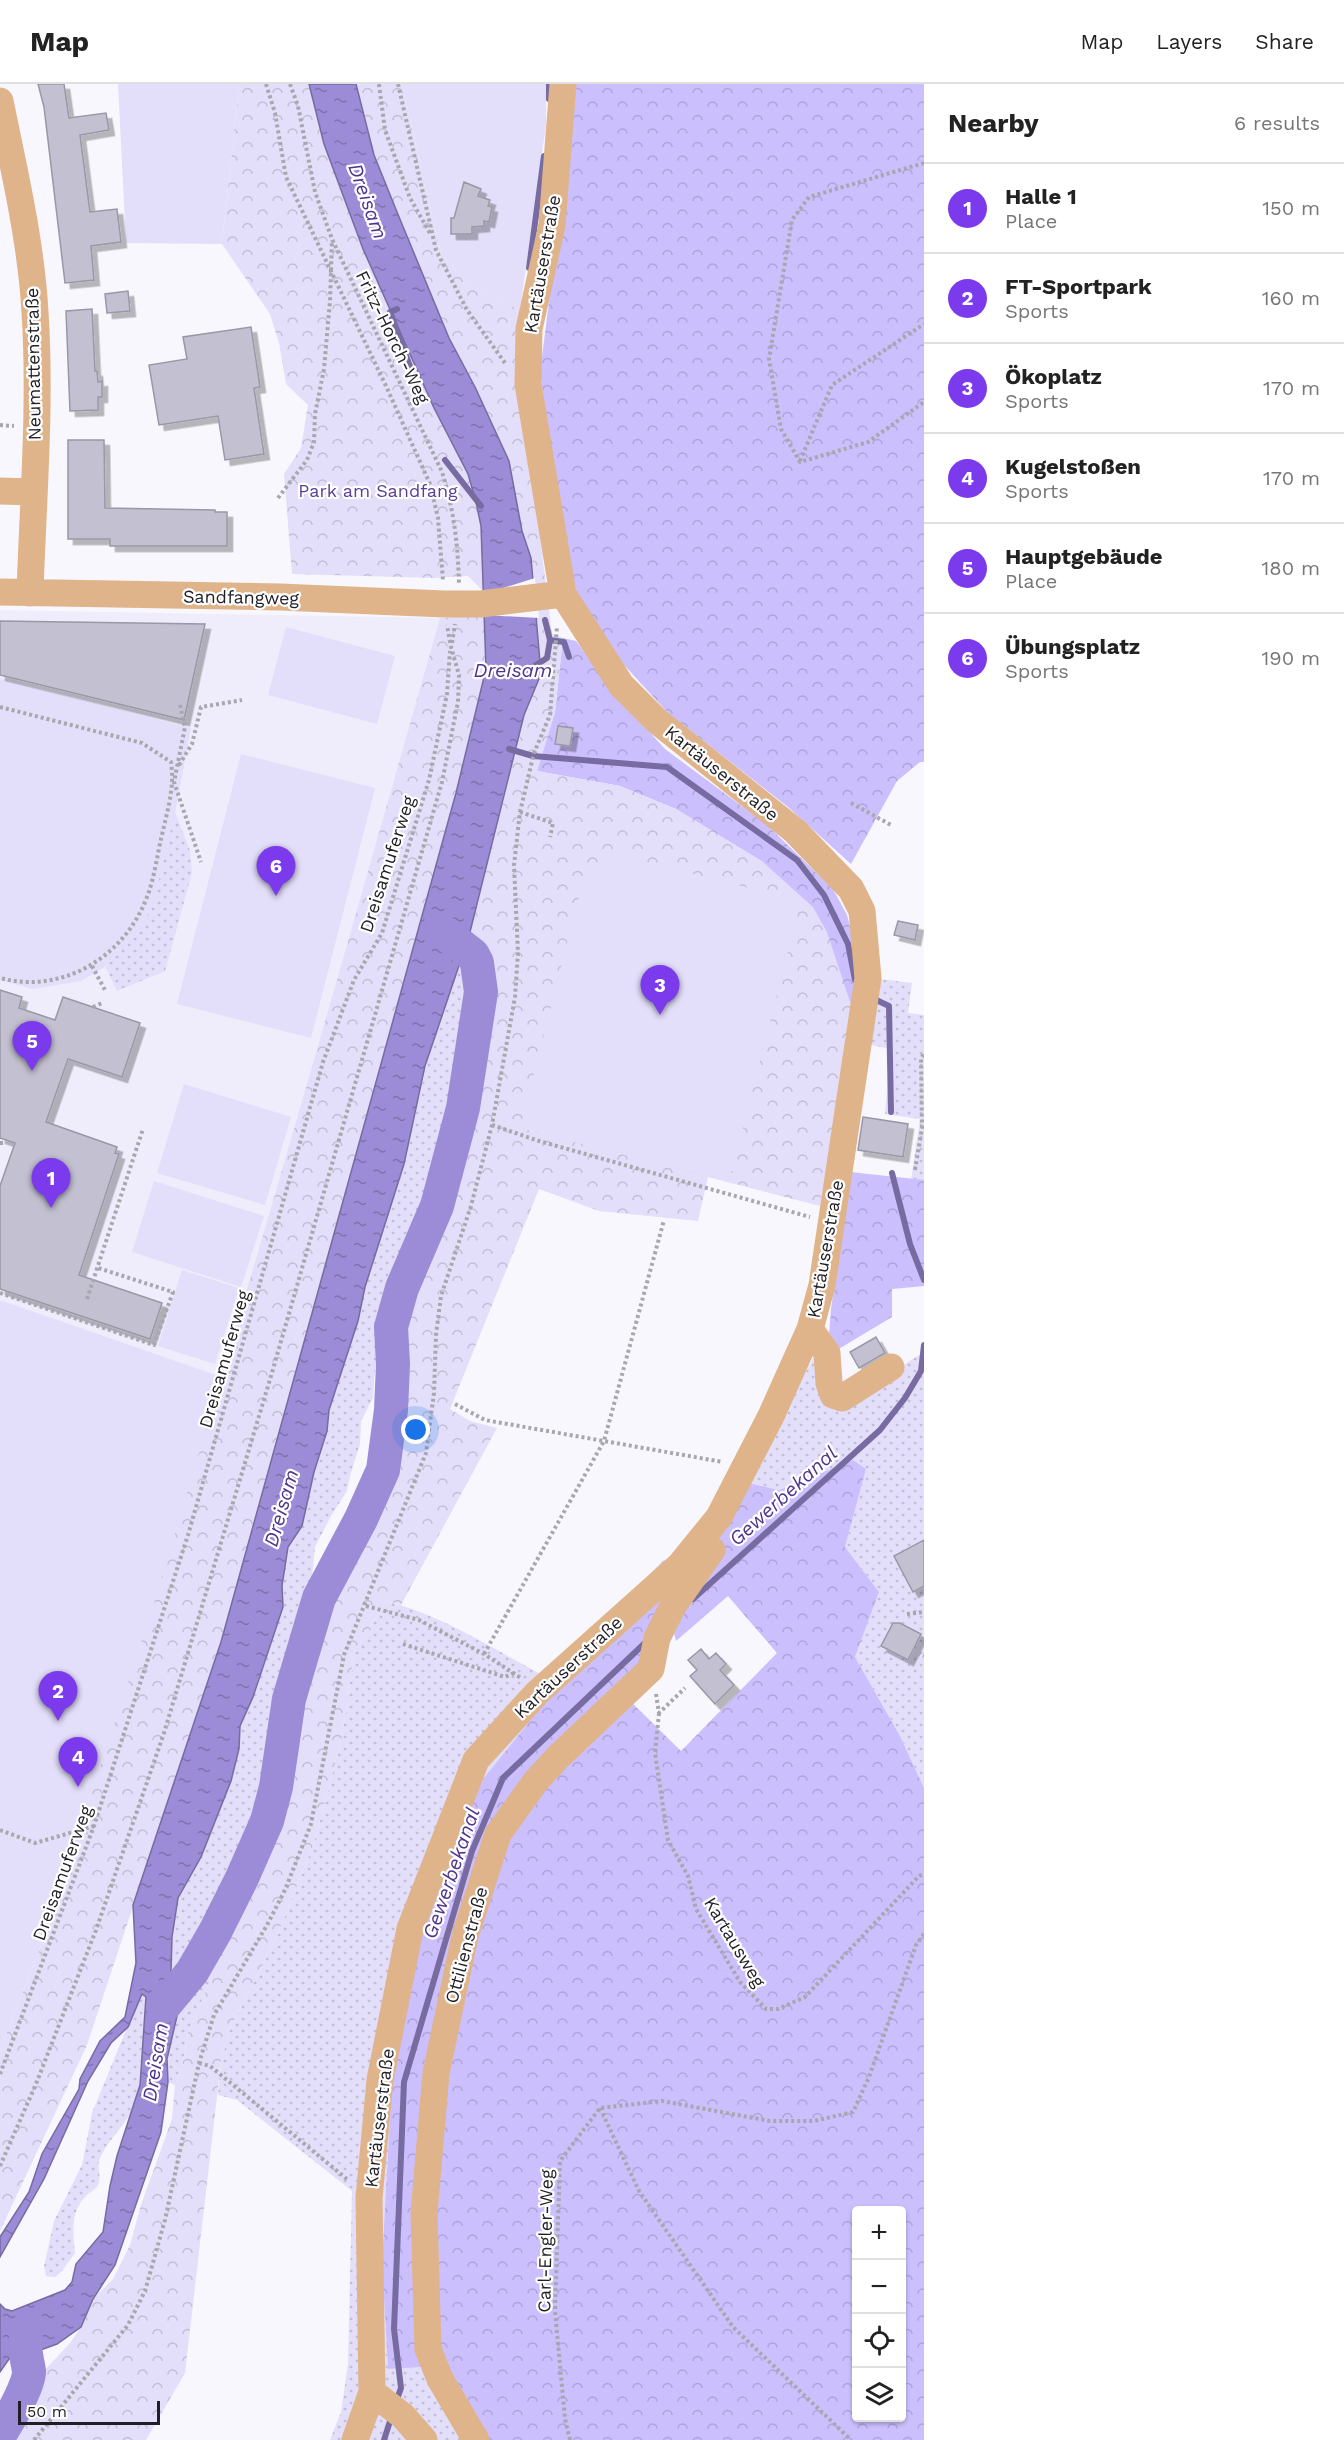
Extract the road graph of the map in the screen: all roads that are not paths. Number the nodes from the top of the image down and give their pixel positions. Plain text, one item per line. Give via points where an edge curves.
1 (563, 84) edge
2 (0, 101) edge
3 (7, 180) edge
4 (0, 491) edge
5 (33, 492) junction
6 (0, 592) edge
7 (30, 593) junction
8 (555, 595) junction
9 (810, 1329) junction
10 (891, 1367) dead end
11 (718, 1517) junction
12 (388, 2405) junction
13 (355, 2440) edge
14 (424, 2440) edge
15 (476, 2440) edge

1 - 8 street, Kartäuserstraße via 552,225 529,329 528,384
2 - 3 street, Neumattenstraße
3 - 5 street, Neumattenstraße via 35,310
4 - 5 street
5 - 7 street, Neumattenstraße
6 - 7 street, Sandfangweg
7 - 8 street, Sandfangweg via 462,604
8 - 9 street, Kartäuserstraße via 621,685 657,720 795,831 851,889 862,911 868,978 822,1285
9 - 10 street via 827,1353 833,1395 842,1398
9 - 11 street, Kartäuserstraße via 771,1416
11 - 12 street, Kartäuserstraße via 680,1565 537,1693 476,1760 410,1929 380,2080 369,2198
11 - 15 street, Ottilienstraße via 717,1540 673,1606 657,1638 651,1669 557,1758 498,1834 465,1936 436,2073 424,2213 428,2349 440,2379
12 - 13 street, Kartäuserstraße
12 - 14 street

